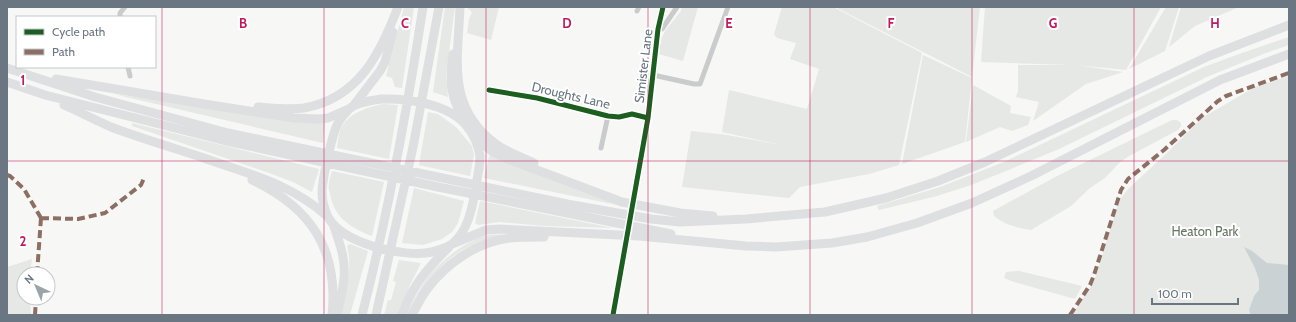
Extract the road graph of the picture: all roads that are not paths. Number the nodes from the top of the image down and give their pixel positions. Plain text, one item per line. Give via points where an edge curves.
1 (125, 7) edge
2 (399, 7) edge
3 (424, 7) edge
4 (439, 7) edge
5 (460, 7) edge
6 (663, 7) edge
7 (677, 7) edge
8 (728, 7) edge
9 (120, 16) edge
10 (1289, 25) edge
11 (658, 29) junction
12 (1289, 54) edge
13 (9, 68) edge
14 (128, 68) edge
15 (653, 75) junction
16 (130, 76) dead end
17 (7, 82) edge
18 (489, 90) dead end
19 (45, 95) junction
20 (204, 104) junction
21 (351, 107) junction
22 (608, 116) junction
23 (648, 118) junction
24 (465, 124) junction
25 (473, 134) junction
26 (601, 148) dead end
27 (208, 160) junction
28 (591, 191) junction
29 (330, 219) junction
30 (746, 219) junction
31 (618, 235) junction
32 (720, 244) junction
33 (451, 245) junction
34 (332, 315) edge
35 (337, 315) edge
36 (362, 315) edge
37 (376, 315) edge
38 (402, 315) edge
39 (412, 315) edge
40 (613, 315) edge

1 - 9 street
2 - 20 highway via 387,37 369,68 352,86 331,99 304,108 285,109
2 - 21 highway via 385,62 375,79
3 - 36 highway via 388,203
4 - 37 highway via 411,155
5 - 24 highway via 450,79 454,100
5 - 28 highway via 458,82 463,103 474,122 497,145
6 - 11 street, Simister Lane
7 - 11 street via 662,29
8 - 15 street via 700,84
10 - 30 highway via 1209,56 1020,146 938,181 886,198 825,212
11 - 15 street, Simister Lane
12 - 32 highway via 1220,80 1031,176 972,203 917,223 867,237 832,243 776,247
13 - 20 highway
13 - 30 highway via 95,96 228,133 444,179 651,219 680,222
14 - 16 street
15 - 23 street, Simister Lane
17 - 19 highway
18 - 22 street, Droughts Lane via 537,98
19 - 27 highway via 111,127
19 - 32 highway via 226,141
20 - 21 highway via 310,120 328,118
21 - 24 highway via 381,99 402,100 442,109
21 - 29 highway via 338,122 333,135 323,184 324,205
22 - 23 street, Droughts Lane via 632,114
22 - 26 street
23 - 40 street, Simister Lane
24 - 25 highway
25 - 28 highway via 494,153
25 - 33 highway via 480,156 470,214 464,230
27 - 29 highway via 247,172 299,194
27 - 34 highway via 275,192 306,218 320,238 329,260 334,298
28 - 30 highway via 646,207
29 - 33 highway via 346,234 360,242 406,253 432,252
29 - 35 highway via 344,266 343,288
31 - 32 highway
31 - 33 highway via 499,229 486,230
31 - 39 highway via 510,238 484,245 456,260 443,271 427,289
33 - 38 highway via 422,276

